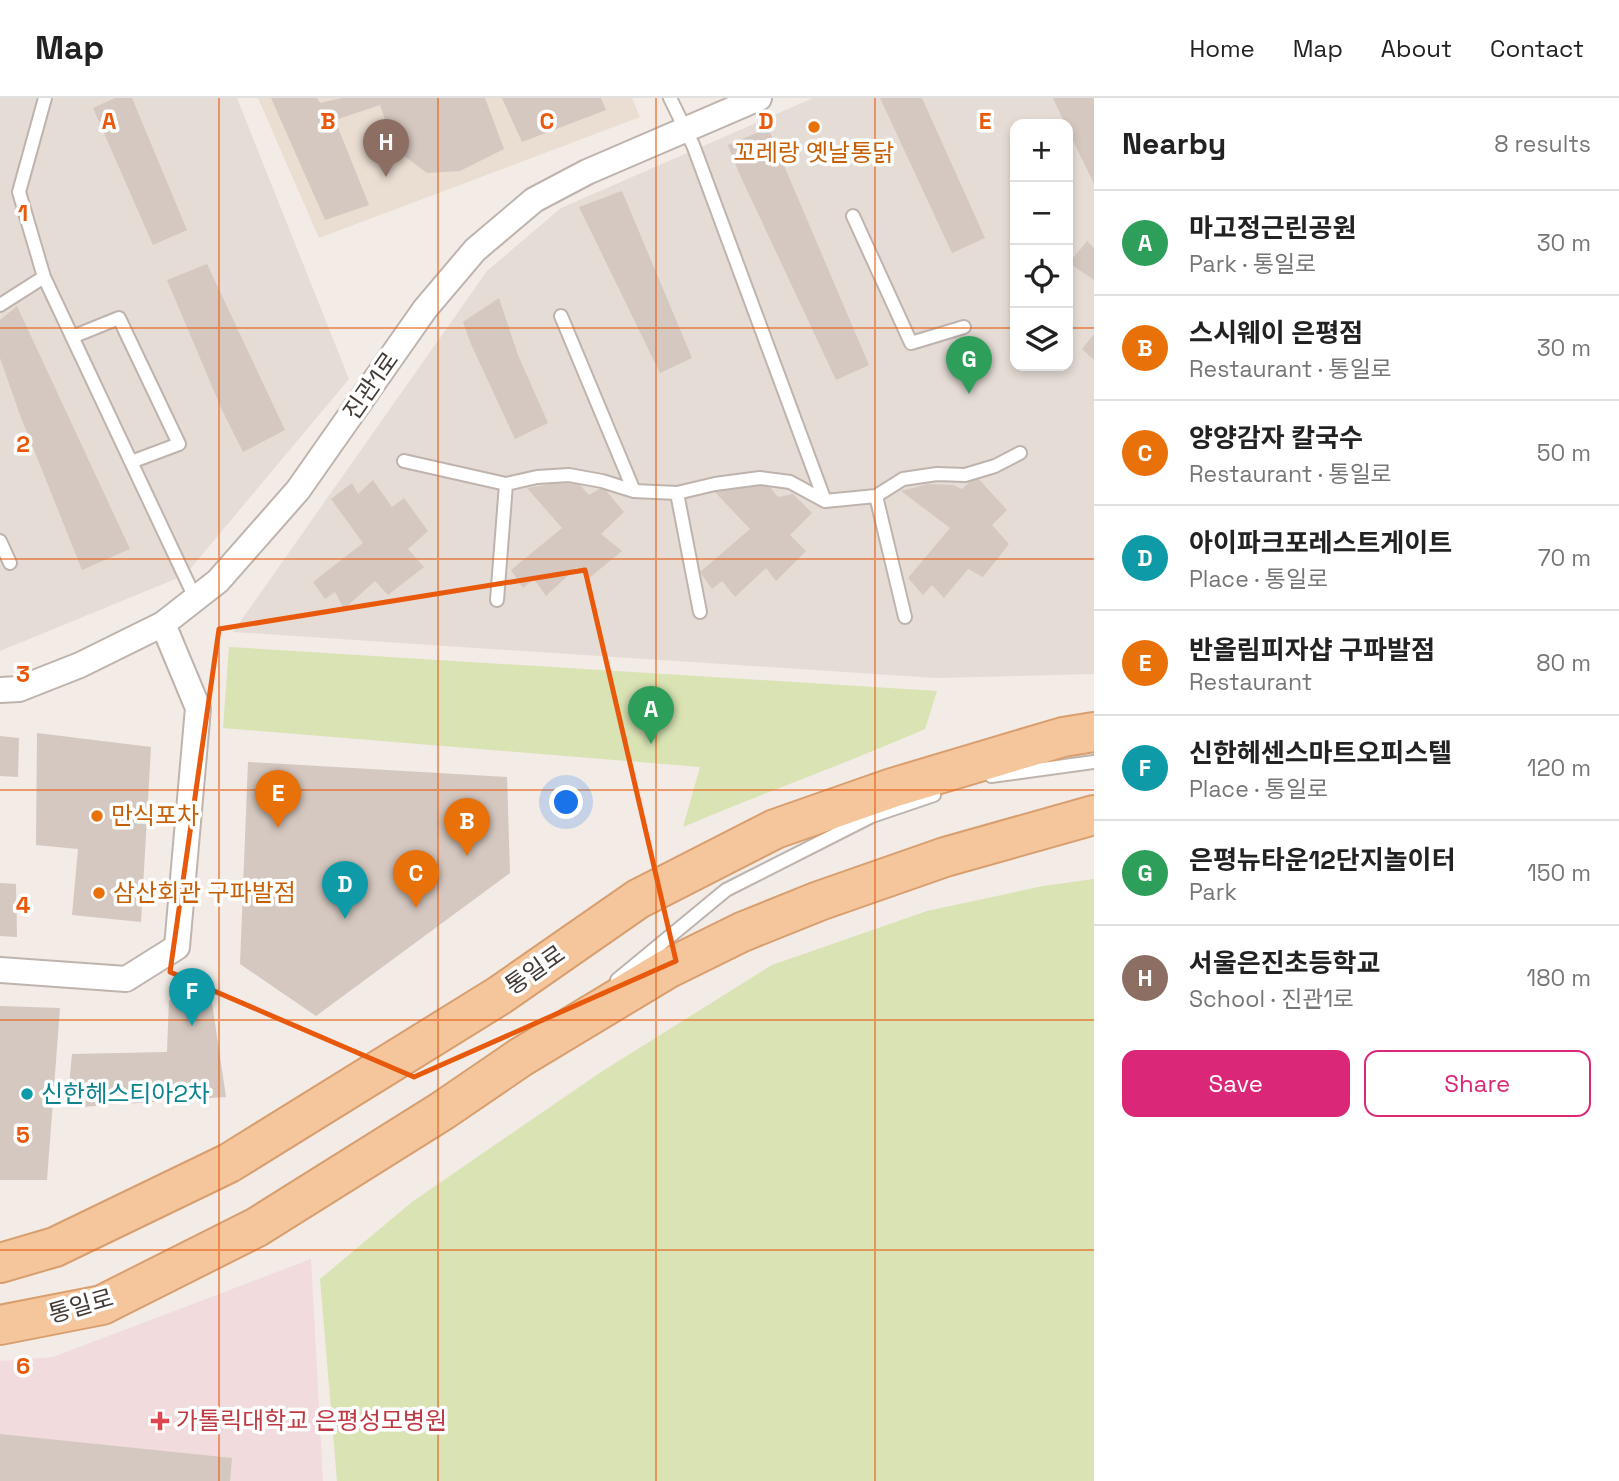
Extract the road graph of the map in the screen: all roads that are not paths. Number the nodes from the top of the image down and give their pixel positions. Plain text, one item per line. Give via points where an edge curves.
1 (45, 98) edge
2 (670, 98) edge
3 (759, 98) edge
4 (686, 130) junction
5 (852, 216) dead end
6 (44, 278) junction
7 (0, 305) edge
8 (561, 316) dead end
9 (964, 327) dead end
10 (72, 337) junction
11 (1020, 453) dead end
12 (404, 461) dead end
13 (131, 463) junction
14 (506, 484) junction
15 (634, 491) junction
16 (677, 494) junction
17 (876, 496) junction
18 (825, 501) junction
19 (0, 541) edge
20 (10, 562) dead end
21 (196, 600) junction
22 (497, 600) dead end
23 (700, 612) dead end
24 (905, 617) dead end
25 (163, 624) junction
26 (0, 690) edge
27 (1094, 732) edge
28 (1094, 762) edge
29 (975, 781) dead end
30 (949, 790) dead end
31 (1094, 815) edge
32 (0, 970) edge
33 (521, 1056) junction
34 (0, 1263) edge
35 (0, 1325) edge

1 - 6 lane via 19,192
2 - 4 lane
3 - 4 street, 진관1로
4 - 18 lane
4 - 21 street, 진관1로 via 560,184 475,250 425,309 298,490
5 - 9 lane via 911,343
6 - 7 lane
6 - 10 lane
8 - 15 lane
10 - 13 lane
10 - 13 lane via 119,318 179,444
11 - 17 lane via 965,475 903,479
12 - 14 lane
13 - 21 lane
14 - 15 lane via 569,474
14 - 22 lane
15 - 16 lane
16 - 18 lane via 760,478 790,482
16 - 23 lane
17 - 18 lane
17 - 24 lane
19 - 20 lane
21 - 25 street, 진관1로
25 - 26 street, 진관1로 via 80,665 19,689
25 - 32 street via 198,708 177,947 126,979
27 - 34 main road, 통일로 via 903,785 775,829 638,900 500,995 229,1163 55,1247
28 - 29 lane
30 - 33 lane via 872,816 726,890
31 - 33 main road, 통일로 via 945,857 742,932 667,969
33 - 35 main road, 통일로 via 257,1227 102,1305

